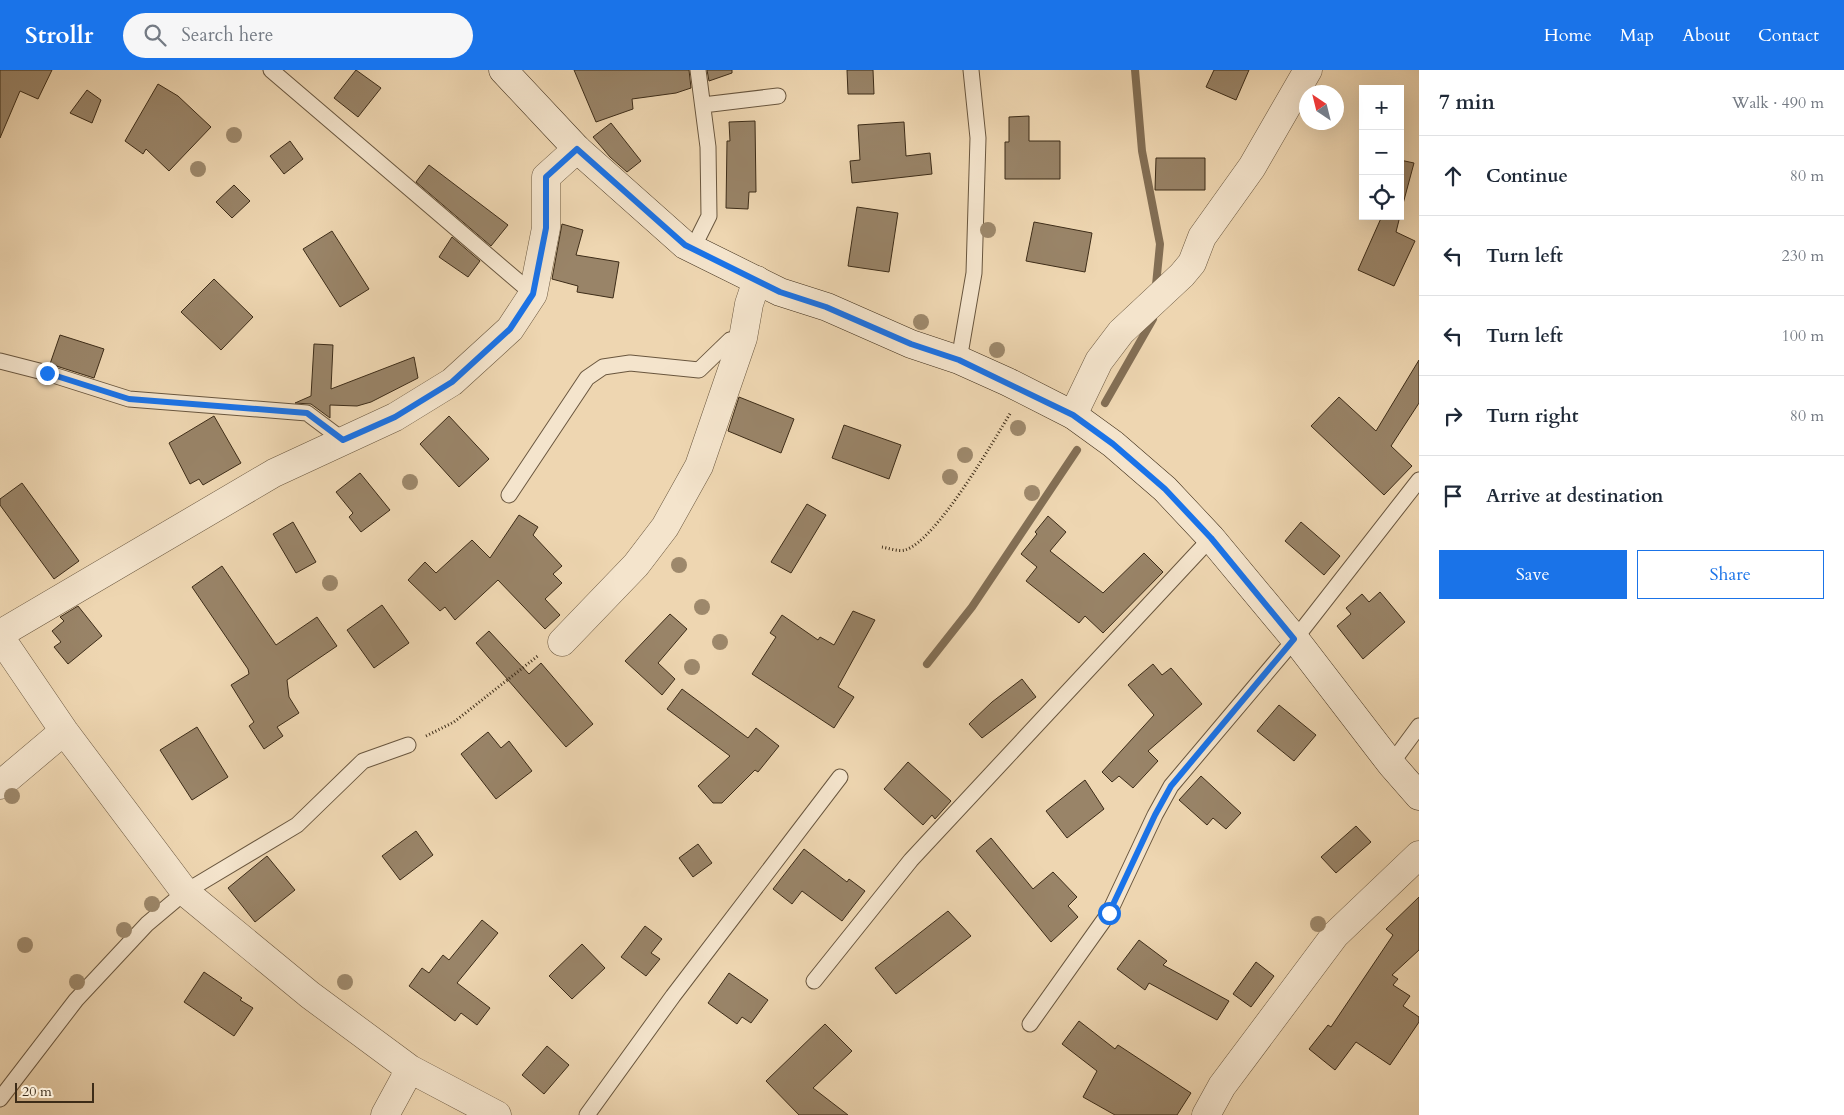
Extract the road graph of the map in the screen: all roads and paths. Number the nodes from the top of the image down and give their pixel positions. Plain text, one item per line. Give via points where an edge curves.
1 (271, 70) edge
2 (503, 70) edge
3 (698, 70) edge
4 (971, 70) edge
5 (1308, 70) edge
6 (778, 96) dead end
7 (703, 105) junction
8 (577, 149) junction
9 (692, 248) junction
10 (758, 280) junction
11 (533, 294) junction
12 (743, 338) junction
13 (959, 360) junction
14 (0, 361) edge
15 (1024, 390) junction
16 (1073, 415) junction
17 (343, 440) junction
18 (1419, 480) edge
19 (509, 495) dead end
20 (1211, 538) junction
21 (882, 547) dead end
22 (0, 636) edge
23 (1294, 639) junction
24 (562, 642) joint
25 (1419, 726) edge
26 (64, 731) junction
27 (408, 744) joint
28 (1390, 764) junction
29 (840, 777) dead end
30 (0, 785) edge
31 (1415, 785) edge
32 (1419, 854) edge
33 (185, 892) junction
34 (814, 981) dead end
35 (1030, 1024) dead end
36 (410, 1069) junction
37 (0, 1099) edge
38 (385, 1115) edge
39 (497, 1115) edge
40 (587, 1115) edge
41 (1206, 1115) edge

1 - 11 lane
2 - 8 street
3 - 7 lane
4 - 13 lane via 978,138 974,273
5 - 16 street via 1252,166 1202,237 1192,263 1120,332 1100,361
6 - 7 lane
7 - 9 lane via 708,147 709,216
8 - 9 street
8 - 11 street via 546,177 546,228
9 - 10 street
10 - 12 street via 749,304
10 - 13 street via 911,344
11 - 17 street via 510,329 452,382 395,417
12 - 19 lane via 730,340 700,370 630,363 603,367 595,372 587,378
12 - 24 street via 699,466 665,527 636,565
13 - 15 street
14 - 17 lane via 129,399 307,413
15 - 16 street
15 - 21 path via 980,466 943,516 917,544 903,551
16 - 20 street via 1165,489
17 - 22 street via 274,473
18 - 23 lane
20 - 23 street
20 - 34 lane via 911,860
22 - 26 street
23 - 28 street
23 - 35 lane via 1171,786 1109,913
24 - 27 path via 531,659 454,722
25 - 28 lane
26 - 30 street
26 - 33 street
27 - 33 lane via 363,761 296,825
28 - 31 street
29 - 40 lane
32 - 41 street via 1336,935 1222,1086
33 - 36 street via 310,995
33 - 37 lane via 147,924 76,1000
36 - 38 street
36 - 39 street

